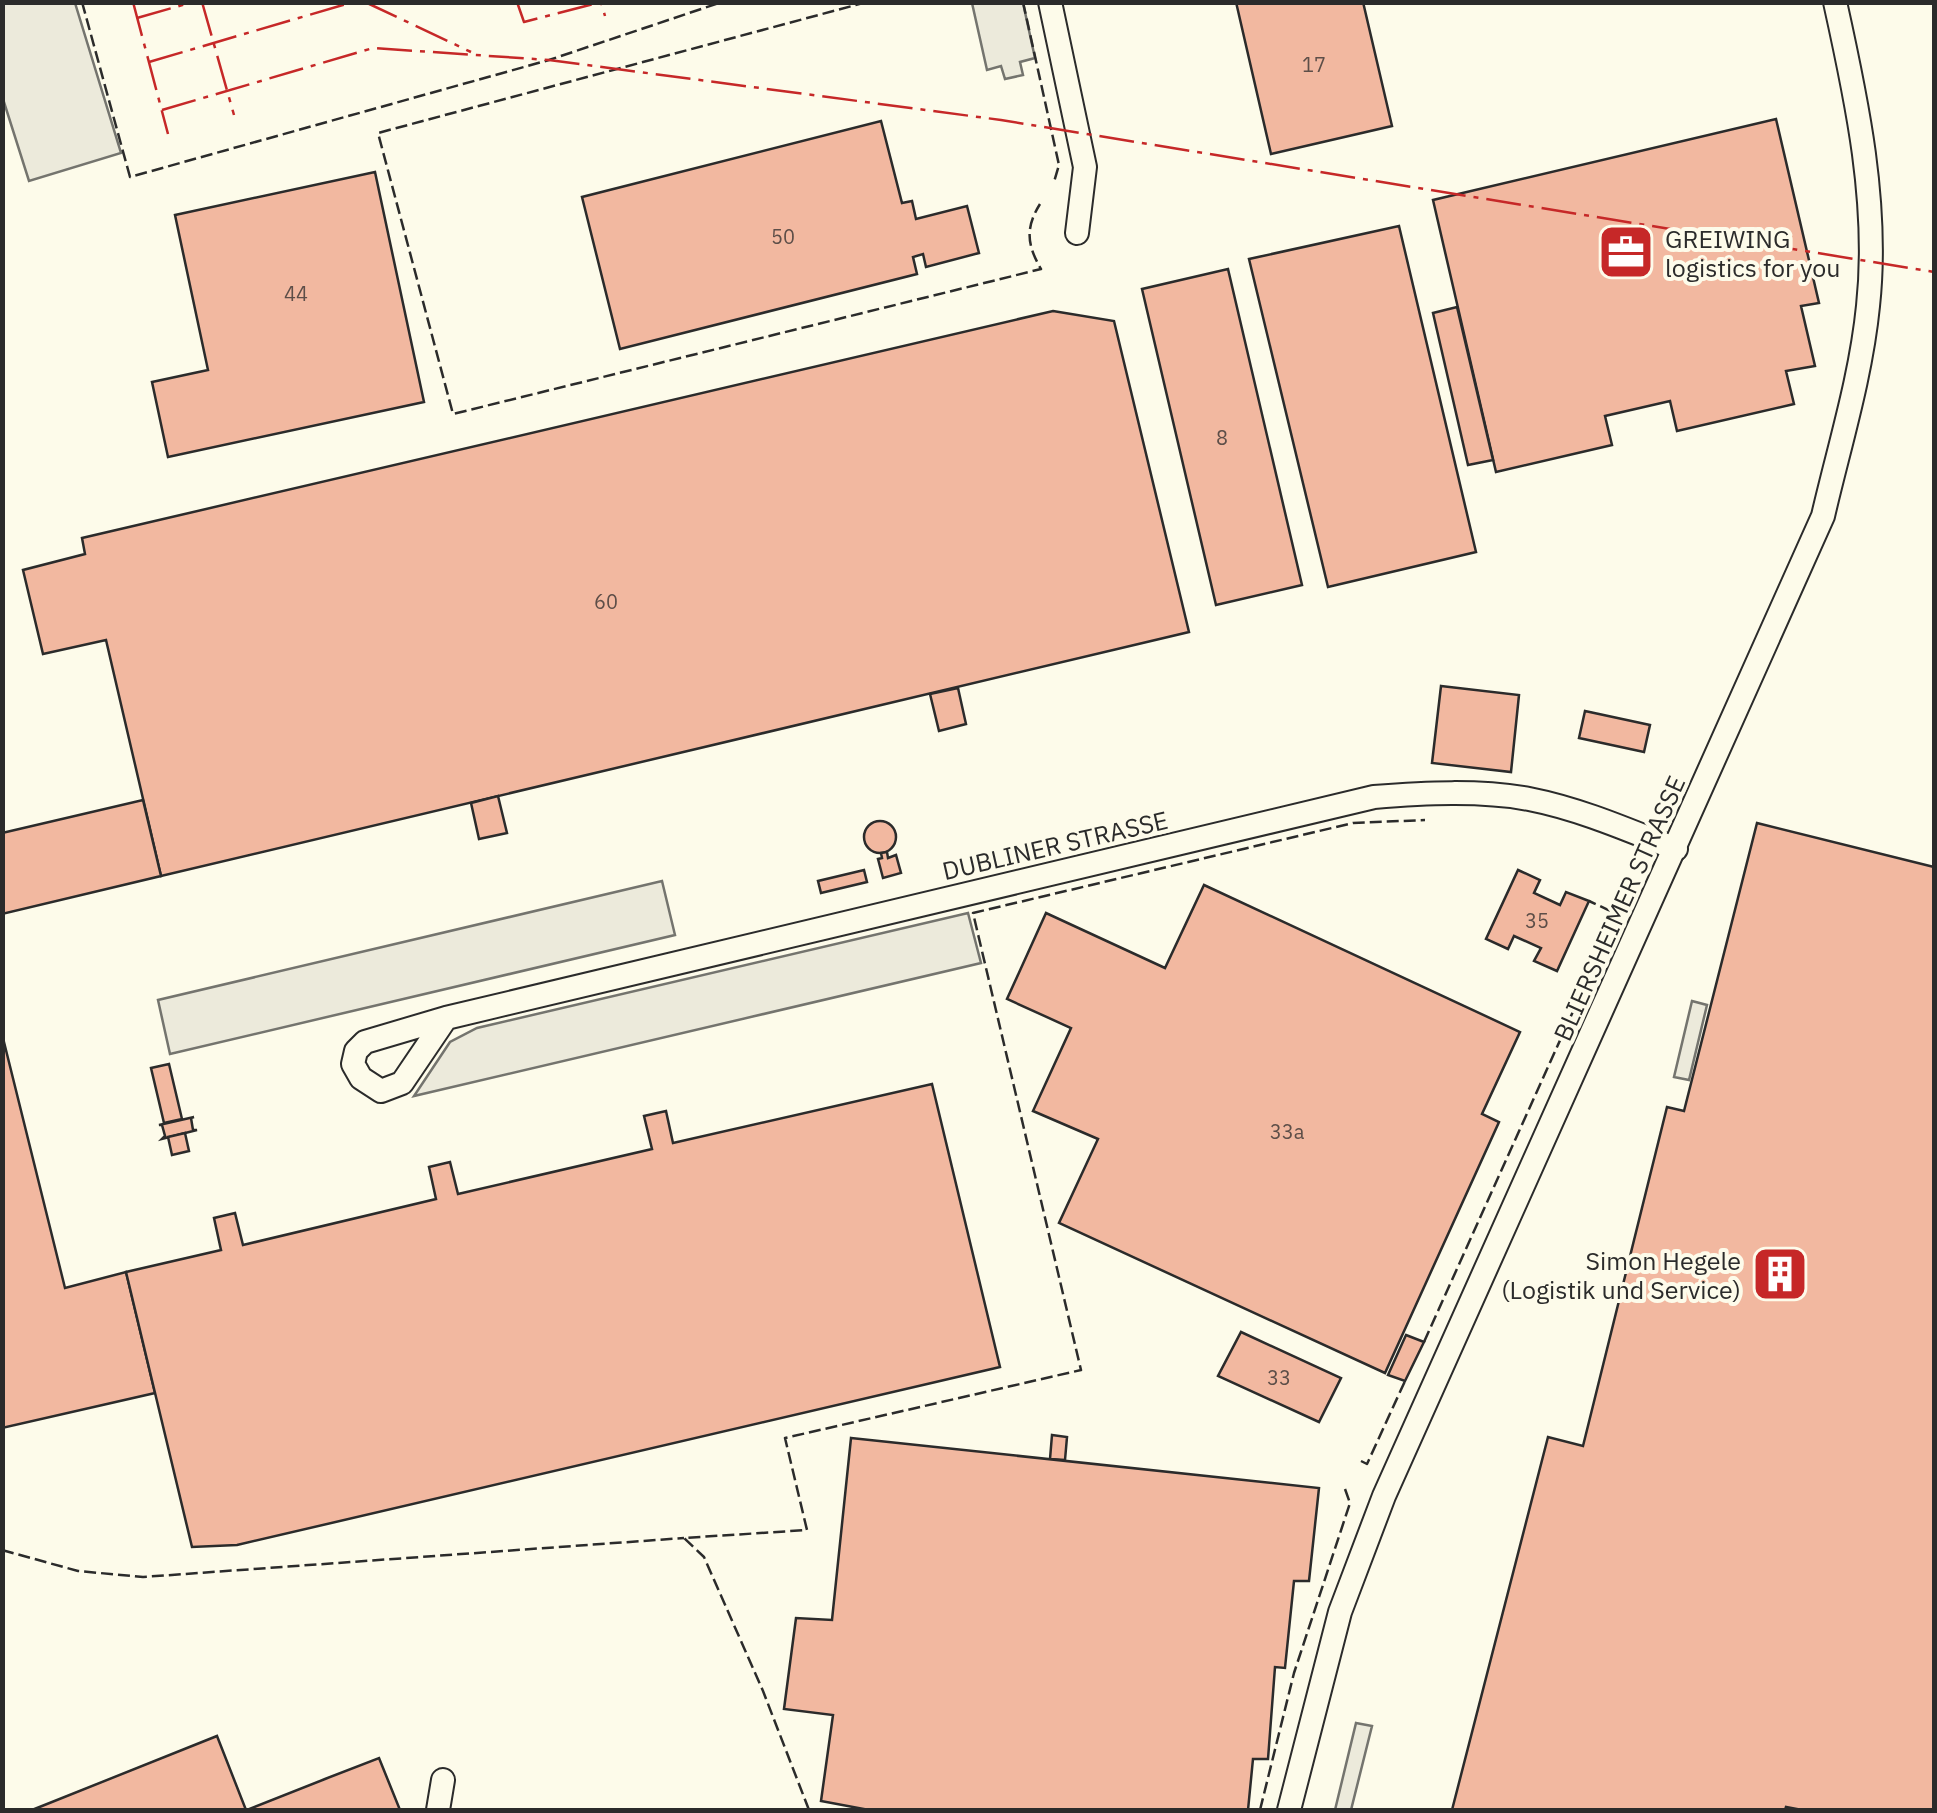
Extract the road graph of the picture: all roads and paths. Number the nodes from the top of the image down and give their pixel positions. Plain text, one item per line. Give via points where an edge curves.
1 (1050, 2) edge
2 (1835, 2) edge
3 (1078, 233) dead end
4 (1676, 848) junction
5 (446, 1018) dead end
6 (443, 1780) dead end
7 (438, 1810) edge
8 (1289, 1810) edge

1 - 3 street via 1085,168
2 - 4 street, BLIERSHEIMER STRASSE via 1870,205 1868,306 1823,516
4 - 5 street, DUBLINER STRASSE via 1526,798 1374,798
4 - 8 street, BLIERSHEIMER STRASSE via 1384,1496 1340,1612
6 - 7 street

